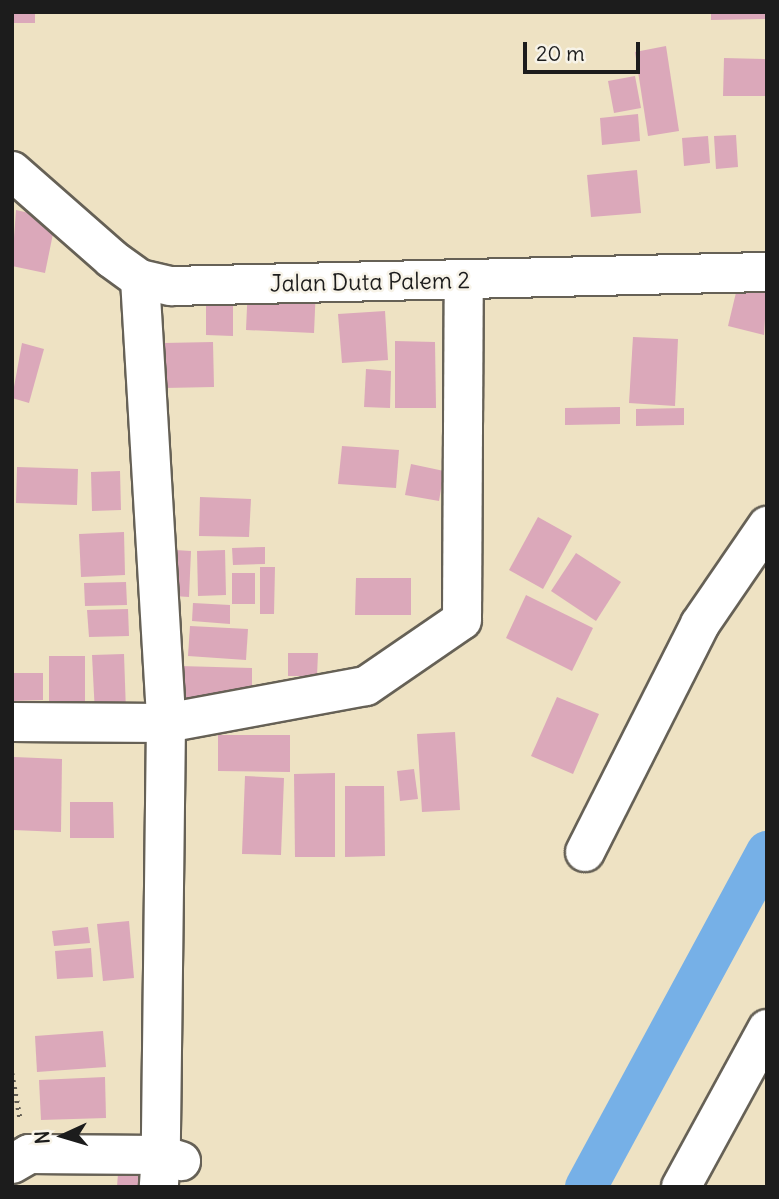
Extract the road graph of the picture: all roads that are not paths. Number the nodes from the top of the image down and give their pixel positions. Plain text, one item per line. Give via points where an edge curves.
1 (12, 171) edge
2 (767, 272) edge
3 (140, 279) junction
4 (464, 280) junction
5 (767, 526) edge
6 (12, 722) edge
7 (166, 723) junction
8 (585, 852) dead end
9 (767, 1029) edge
10 (12, 1164) edge
11 (167, 1167) edge
12 (681, 1187) edge

1 - 3 street, Jalan Duta Palem 2
2 - 4 street, Jalan Duta Palem 2
3 - 4 street, Jalan Duta Palem 2 via 172,286
3 - 7 street
4 - 7 street via 462,620 366,686
5 - 8 street via 699,624
6 - 7 street
7 - 11 street
9 - 12 street
10 - 11 street via 29,1154

